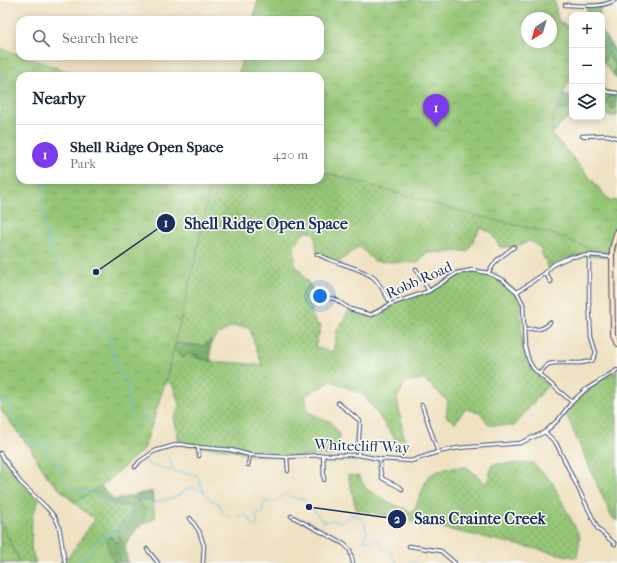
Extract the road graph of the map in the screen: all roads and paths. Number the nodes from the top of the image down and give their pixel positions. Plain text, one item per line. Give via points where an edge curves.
1 (615, 0) edge
2 (565, 5) dead end
3 (605, 90) edge
4 (617, 93) edge
5 (582, 136) dead end
6 (617, 138) edge
7 (617, 230) edge
8 (514, 247) dead end
9 (615, 250) edge
10 (317, 254) dead end
11 (589, 256) junction
12 (612, 257) junction
13 (416, 269) dead end
14 (488, 273) junction
15 (545, 273) junction
16 (551, 282) dead end
17 (429, 290) junction
18 (517, 292) junction
19 (615, 292) edge
20 (318, 297) dead end
21 (391, 304) junction
22 (550, 322) dead end
23 (524, 330) junction
24 (615, 334) edge
25 (617, 344) edge
26 (617, 370) edge
27 (539, 374) junction
28 (572, 402) junction
29 (338, 404) dead end
30 (422, 405) dead end
31 (545, 432) junction
32 (198, 447) junction
33 (438, 452) junction
34 (0, 453) edge
35 (250, 455) junction
36 (323, 455) junction
37 (358, 455) junction
38 (199, 456) dead end
39 (288, 457) junction
40 (380, 459) junction
41 (248, 465) dead end
42 (135, 468) dead end
43 (288, 471) dead end
44 (324, 480) dead end
45 (402, 489) dead end
46 (291, 516) dead end
47 (190, 518) dead end
48 (615, 544) dead end
49 (409, 546) dead end
50 (148, 549) dead end
51 (65, 563) edge
52 (158, 563) edge
53 (203, 563) edge
54 (353, 563) edge
55 (455, 563) edge

1 - 2 street via 601,6
3 - 4 street
5 - 6 street via 608,135
7 - 9 street
8 - 14 street via 497,260
9 - 12 street
10 - 21 street via 373,278
11 - 12 street
11 - 15 street via 570,256 554,264
11 - 27 street via 591,337 596,353 592,361 549,364
12 - 19 street
13 - 17 street
14 - 17 street, Robb Road via 472,270 457,273
14 - 18 street, Robb Road via 503,280
15 - 16 street
15 - 18 street
17 - 21 street, Robb Road
18 - 23 street via 522,304
19 - 24 street
20 - 21 street, Robb Road via 335,298 350,309 371,315
22 - 23 street via 542,329
23 - 27 street via 526,354
24 - 25 street
26 - 28 street, Whitecliff Way via 585,390
27 - 28 street
28 - 31 street, Whitecliff Way
29 - 37 street via 360,421
30 - 33 street
31 - 33 street, Whitecliff Way via 520,443
31 - 48 street via 556,442 598,529
32 - 35 street, Whitecliff Way via 231,450
32 - 38 street
32 - 42 street, Whitecliff Way via 179,444 155,451 140,461
33 - 40 street, Whitecliff Way via 411,461
34 - 51 street via 26,489 55,517
35 - 39 street, Whitecliff Way
35 - 41 street
36 - 37 street, Whitecliff Way
36 - 39 street, Whitecliff Way
36 - 44 street
37 - 40 street, Whitecliff Way
39 - 43 street
40 - 45 street via 382,478
46 - 54 street via 344,544 350,550
47 - 53 street via 199,531 204,546
49 - 55 street via 441,551
50 - 52 street

